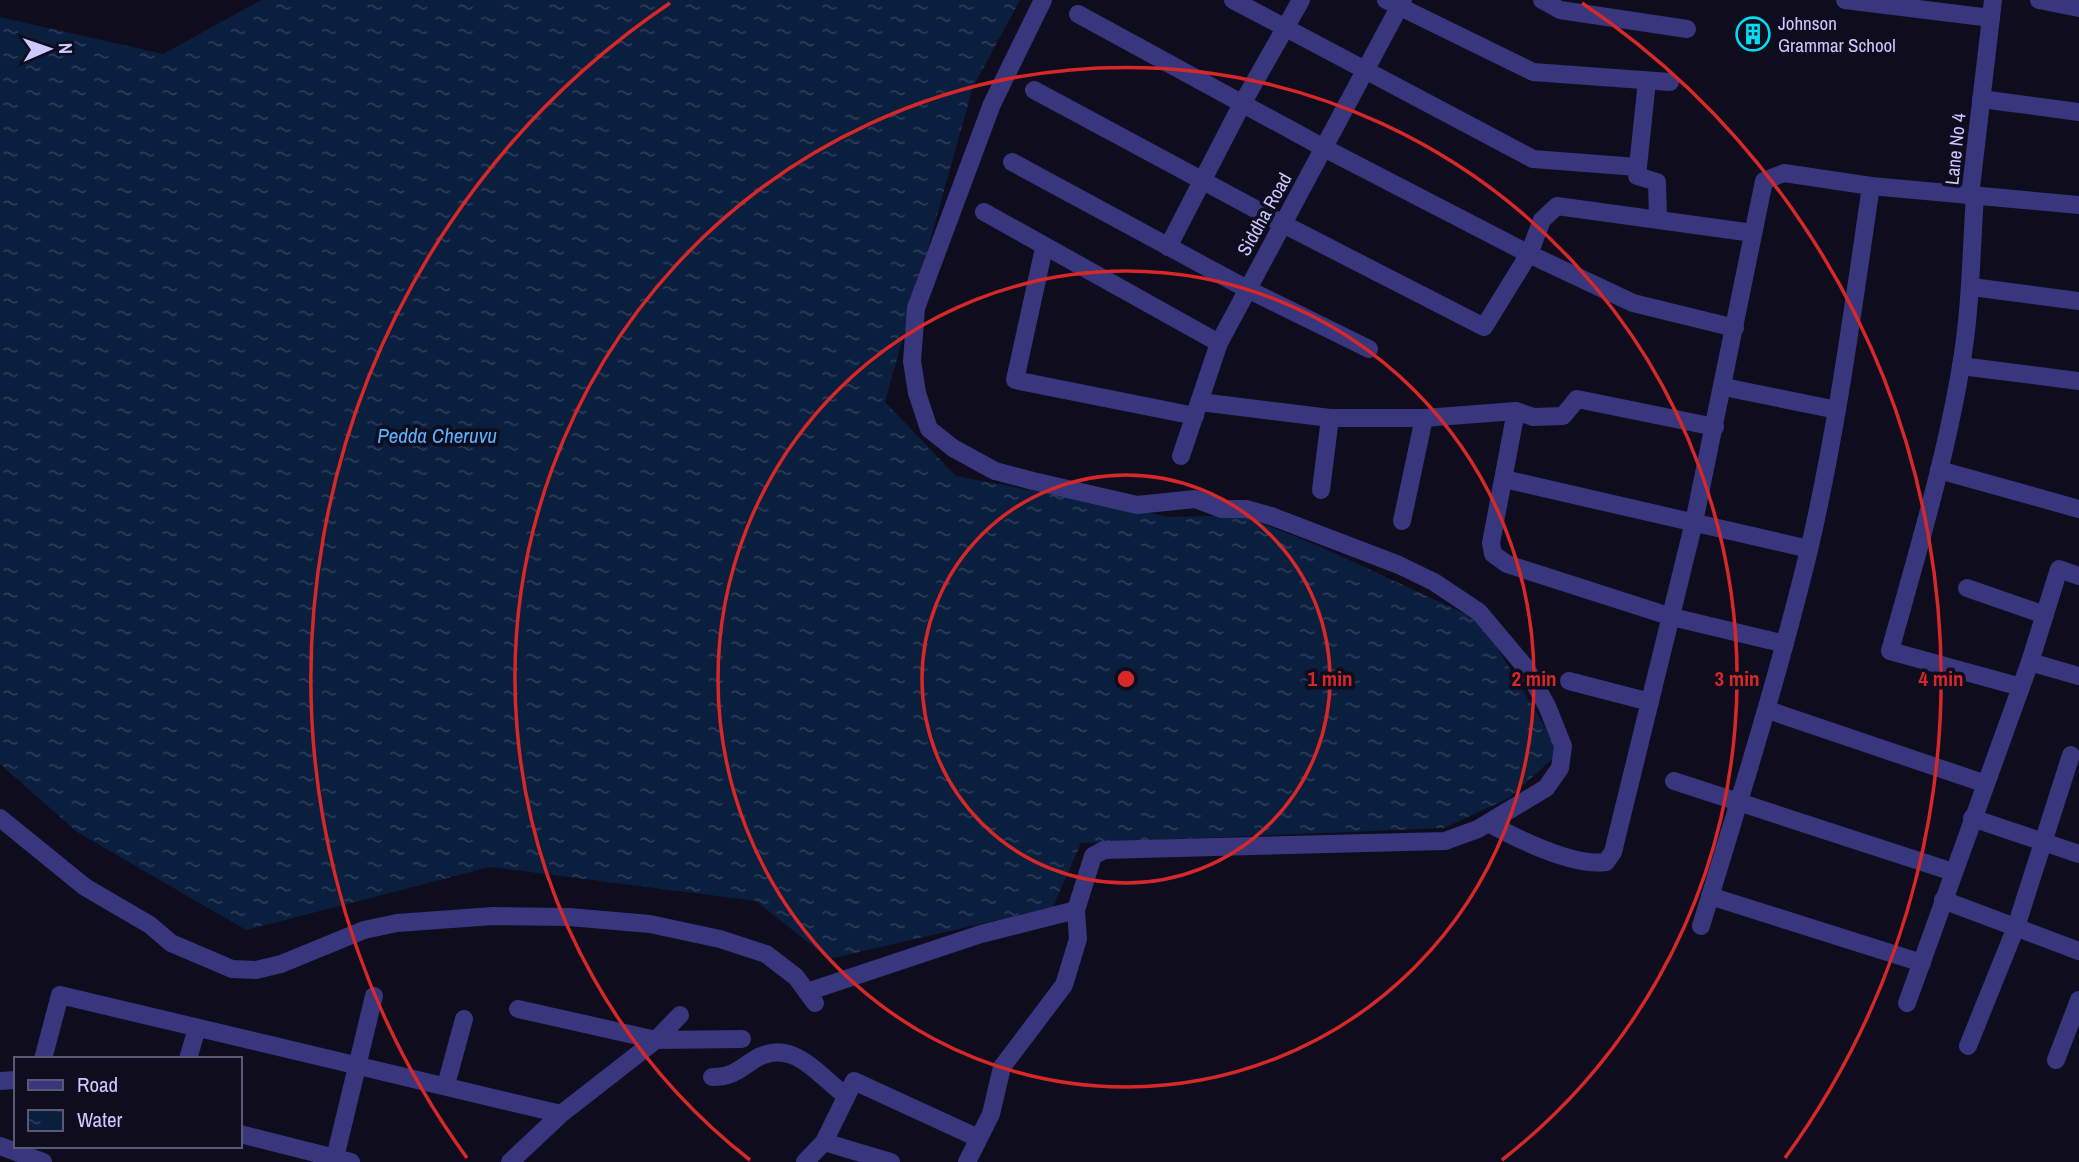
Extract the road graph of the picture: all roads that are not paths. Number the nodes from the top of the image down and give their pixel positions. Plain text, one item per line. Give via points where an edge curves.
1 (1043, 0) edge
2 (1233, 0) edge
3 (1301, 0) edge
4 (1542, 0) edge
5 (1845, 0) edge
6 (2039, 0) edge
7 (1396, 2) edge
8 (2079, 8) edge
9 (1992, 9) edge
10 (1078, 14) dead end
11 (1285, 28) junction
12 (1687, 29) dead end
13 (1366, 69) junction
14 (1647, 81) junction
15 (1670, 82) dead end
16 (1034, 90) dead end
17 (1982, 99) junction
18 (1242, 104) junction
19 (2079, 112) edge
20 (1324, 148) junction
21 (1012, 162) dead end
22 (1637, 167) junction
23 (1203, 181) junction
24 (1871, 186) junction
25 (1973, 196) junction
26 (2079, 205) edge
27 (984, 212) dead end
28 (1658, 218) junction
29 (1283, 225) junction
30 (1753, 233) junction
31 (1168, 247) junction
32 (1044, 248) junction
33 (1529, 254) junction
34 (1972, 287) junction
35 (1247, 289) junction
36 (2079, 301) edge
37 (1735, 328) junction
38 (1219, 344) junction
39 (1369, 349) dead end
40 (1961, 366) junction
41 (2079, 381) edge
42 (1724, 387) junction
43 (1198, 409) junction
44 (1838, 410) junction
45 (1516, 411) junction
46 (1330, 418) junction
47 (1424, 418) junction
48 (1715, 427) junction
49 (1181, 456) dead end
50 (1939, 470) junction
51 (1504, 480) junction
52 (1321, 490) dead end
53 (2079, 509) edge
54 (1402, 522) dead end
55 (1694, 522) junction
56 (1809, 549) junction
57 (2079, 576) edge
58 (1967, 588) dead end
59 (2045, 615) junction
60 (1672, 617) junction
61 (1785, 643) junction
62 (2031, 662) junction
63 (2079, 676) edge
64 (1569, 681) dead end
65 (2021, 687) junction
66 (1650, 702) junction
67 (1768, 710) junction
68 (2071, 755) dead end
69 (1674, 781) dead end
70 (1986, 784) junction
71 (1739, 802) junction
72 (0, 818) edge
73 (1972, 818) junction
74 (1488, 823) junction
75 (2045, 842) junction
76 (2079, 854) edge
77 (1953, 872) junction
78 (1710, 896) junction
79 (1943, 900) junction
80 (1076, 910) junction
81 (1701, 926) dead end
82 (2016, 928) junction
83 (2079, 951) edge
84 (1923, 963) junction
85 (374, 996) dead end
86 (2079, 1000) edge
87 (1907, 1003) dead end
88 (518, 1009) dead end
89 (680, 1015) dead end
90 (464, 1019) dead end
91 (197, 1028) junction
92 (742, 1039) dead end
93 (656, 1040) junction
94 (1968, 1046) dead end
95 (2071, 1046) edge
96 (44, 1057) edge
97 (189, 1057) edge
98 (2056, 1060) dead end
99 (359, 1064) junction
100 (712, 1077) dead end
101 (446, 1085) junction
102 (846, 1096) junction
103 (561, 1114) junction
104 (242, 1135) edge
105 (978, 1138) junction
106 (824, 1142) junction
107 (0, 1146) edge
108 (340, 1161) edge
109 (43, 1162) edge
110 (510, 1162) edge
111 (806, 1162) edge
112 (891, 1162) edge
113 (967, 1162) edge

1 - 74 street via 992,104 916,308 912,361 929,429 995,471 1033,481 1138,505 1195,499 1222,509 1247,509 1271,516 1434,582 1479,612 1526,668 1563,746 1560,768 1546,788
2 - 11 street
3 - 11 street
4 - 12 street via 1560,9
5 - 9 street
6 - 8 street
7 - 13 street, Siddha Road
7 - 14 street via 1532,72
9 - 17 street, Lane No 4
10 - 18 street
11 - 13 street
11 - 18 street
13 - 20 street, Siddha Road
13 - 22 street via 1533,159
14 - 15 street
14 - 22 street
16 - 23 street
17 - 19 street
17 - 25 street, Lane No 4
18 - 20 street
18 - 23 street
20 - 29 street, Siddha Road
20 - 33 street
21 - 31 street
22 - 28 street via 1637,176 1657,182
23 - 29 street
23 - 31 street
24 - 25 street
24 - 30 street via 1784,173 1771,176 1764,181
24 - 44 street
25 - 26 street, Lane No 4
25 - 34 street
27 - 32 street
28 - 30 street
28 - 33 street via 1557,206 1542,220
29 - 33 street via 1484,327
29 - 35 street, Siddha Road
30 - 37 street
31 - 35 street
32 - 38 street
32 - 43 street via 1015,380
33 - 37 street via 1633,303
34 - 36 street
34 - 40 street
35 - 38 street, Siddha Road
35 - 39 street
37 - 42 street
38 - 43 street, Siddha Road
40 - 41 street
40 - 50 street
42 - 44 street
42 - 48 street
43 - 46 street
43 - 49 street, Siddha Road
44 - 56 street
45 - 47 street
45 - 48 street via 1533,417 1563,416 1577,400
45 - 51 street
46 - 47 street
46 - 52 street
47 - 54 street
48 - 55 street
50 - 53 street
50 - 65 street via 1890,651
51 - 55 street
51 - 60 street via 1491,543 1493,554 1507,564
55 - 56 street
55 - 60 street
56 - 61 street
57 - 59 street via 2059,569
58 - 59 street
59 - 62 street
60 - 61 street
60 - 66 street
61 - 67 street
62 - 63 street
62 - 65 street
64 - 66 street
65 - 70 street
66 - 74 street via 1613,852 1606,862 1590,864
67 - 70 street
67 - 71 street
68 - 75 street
69 - 71 street
70 - 73 street
71 - 77 street
71 - 78 street
72 - 80 street via 85,887 150,925 171,943 232,969 269,967 364,930 397,923 493,916 569,917 650,925 766,954 796,977 811,997 981,934
73 - 75 street
73 - 77 street
74 - 80 street via 1445,841 1104,850 1093,856
75 - 76 street
75 - 82 street
77 - 79 street
78 - 81 street
78 - 84 street
79 - 82 street
79 - 84 street
80 - 105 street via 1077,939 1064,985 1002,1067 990,1114
82 - 83 street
82 - 94 street
84 - 87 street
85 - 99 street
86 - 95 street
88 - 93 street
89 - 93 street
90 - 101 street
91 - 96 street via 60,995
91 - 97 street
91 - 99 street
92 - 93 street
93 - 103 street
95 - 98 street
99 - 101 street
99 - 108 street
100 - 102 street via 733,1075 767,1052 780,1050 792,1054
101 - 103 street
102 - 105 street via 854,1081
102 - 106 street
103 - 110 street
104 - 108 street
105 - 113 street
106 - 111 street
106 - 112 street
107 - 109 street

